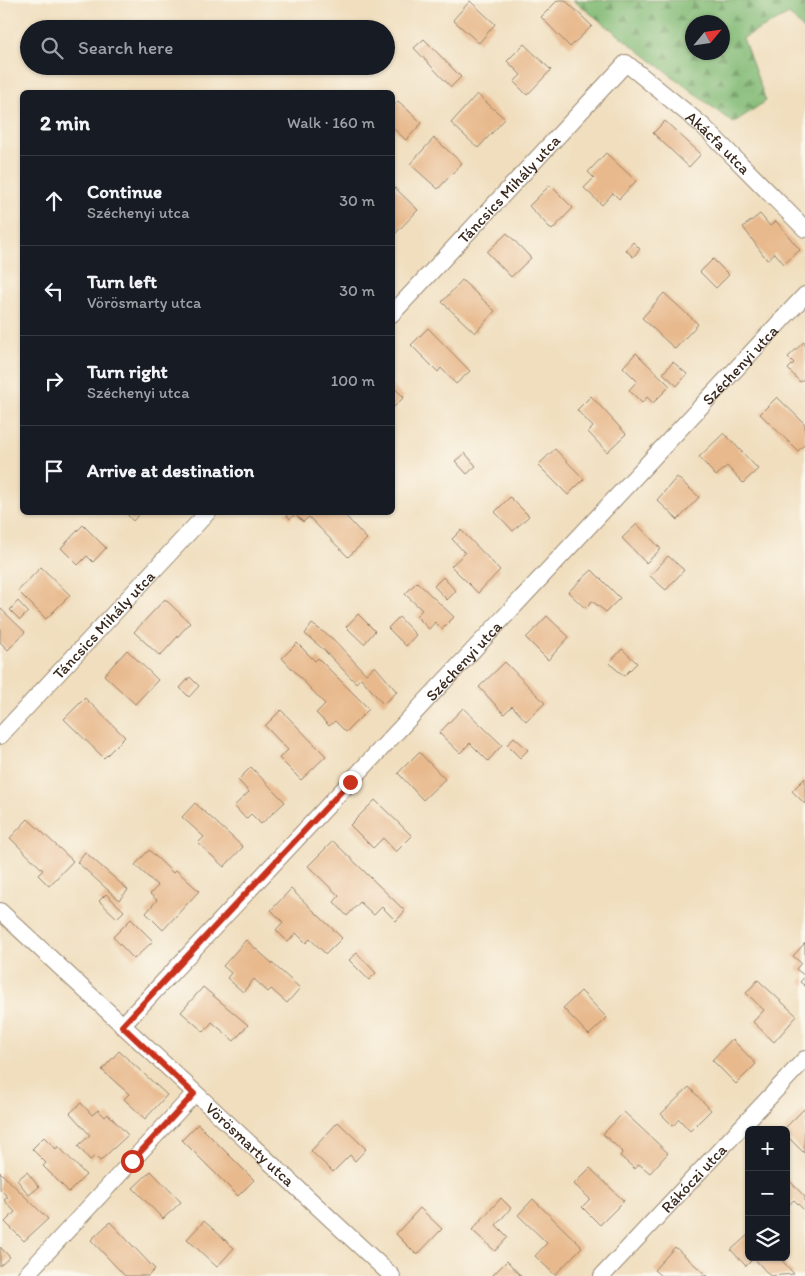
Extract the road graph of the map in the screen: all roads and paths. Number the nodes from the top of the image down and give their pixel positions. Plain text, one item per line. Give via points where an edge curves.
1 (626, 63) joint
2 (805, 229) edge
3 (805, 295) edge
4 (395, 311) edge
5 (205, 515) edge
6 (0, 736) edge
7 (0, 911) edge
8 (122, 1026) junction
9 (805, 1059) edge
10 (194, 1094) junction
11 (25, 1276) edge
12 (392, 1276) edge
13 (602, 1276) edge

1 - 2 street, Akácfa utca via 703,126
1 - 4 street, Táncsics Mihály utca
3 - 8 street, Széchenyi utca
5 - 6 street, Táncsics Mihály utca
7 - 8 street, Vörösmarty utca
8 - 10 street, Vörösmarty utca
9 - 13 street, Rákóczi utca
10 - 11 street
10 - 12 street, Vörösmarty utca

